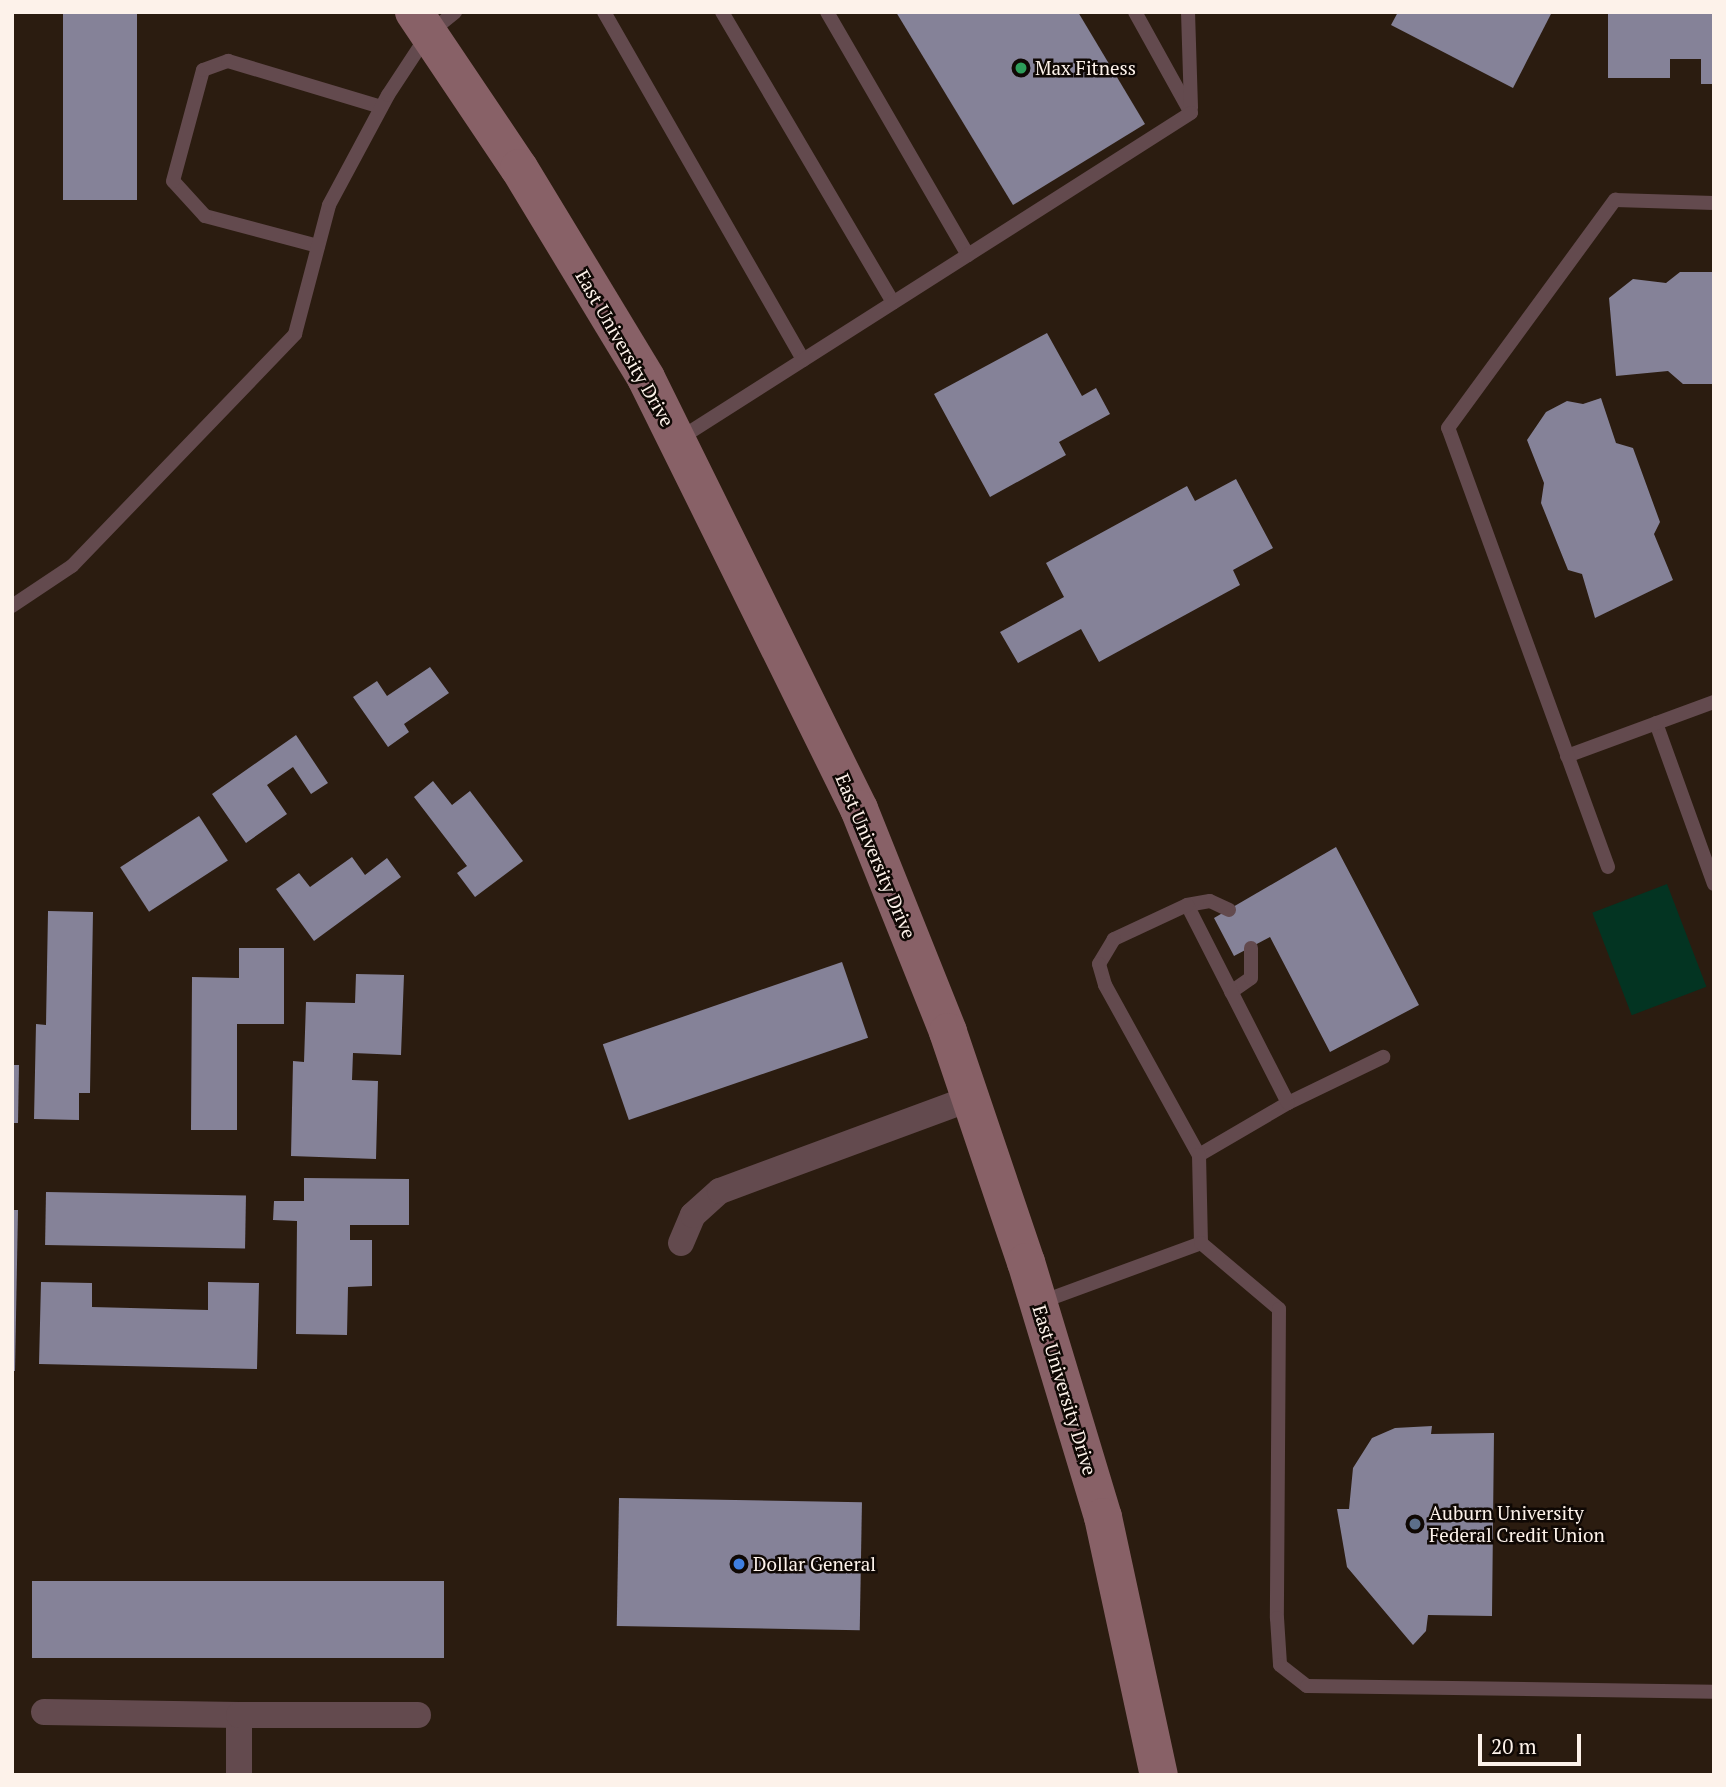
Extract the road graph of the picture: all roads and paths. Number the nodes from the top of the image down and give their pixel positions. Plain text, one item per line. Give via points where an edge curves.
1 (604, 12) edge
2 (722, 12) edge
3 (827, 12) edge
4 (1135, 12) edge
5 (1188, 12) edge
6 (432, 19) edge
7 (381, 107) junction
8 (1191, 113) junction
9 (1714, 202) edge
10 (318, 246) junction
11 (968, 255) junction
12 (894, 302) junction
13 (803, 360) junction
14 (678, 439) junction
15 (12, 606) edge
16 (1714, 702) edge
17 (1656, 723) junction
18 (1567, 756) junction
19 (1608, 867) dead end
20 (1714, 884) edge
21 (1187, 905) junction
22 (1230, 910) dead end
23 (1251, 948) dead end
24 (1231, 992) junction
25 (1383, 1057) dead end
26 (971, 1098) junction
27 (1288, 1103) junction
28 (1199, 1155) junction
29 (681, 1243) dead end
30 (1201, 1243) junction
31 (1038, 1303) junction
32 (1714, 1692) edge
33 (44, 1712) dead end
34 (239, 1715) junction
35 (418, 1715) dead end
36 (239, 1775) edge
37 (1160, 1775) edge

1 - 13 lane
2 - 12 lane
3 - 11 lane
4 - 8 lane
5 - 8 lane
6 - 7 lane
6 - 14 main road, East University Drive
7 - 10 lane via 329,205
7 - 10 lane via 228,61 203,70 173,181 205,216
8 - 11 lane
9 - 18 lane via 1615,200 1448,428
10 - 15 lane via 295,334 72,566
11 - 12 lane
12 - 13 lane
13 - 14 lane
14 - 26 main road, East University Drive via 859,809
16 - 17 lane
17 - 18 lane
17 - 20 lane
18 - 19 lane
21 - 22 lane via 1210,901
21 - 24 lane
21 - 28 lane via 1114,939 1099,964 1105,985
23 - 24 lane via 1251,978
24 - 27 lane
25 - 27 lane
26 - 29 street via 719,1191 693,1215
26 - 31 main road, East University Drive
27 - 28 lane
28 - 30 lane
30 - 31 lane
30 - 32 lane via 1279,1309 1280,1665 1307,1686
31 - 37 main road, East University Drive via 1112,1553
33 - 34 street
34 - 35 street
34 - 36 street

